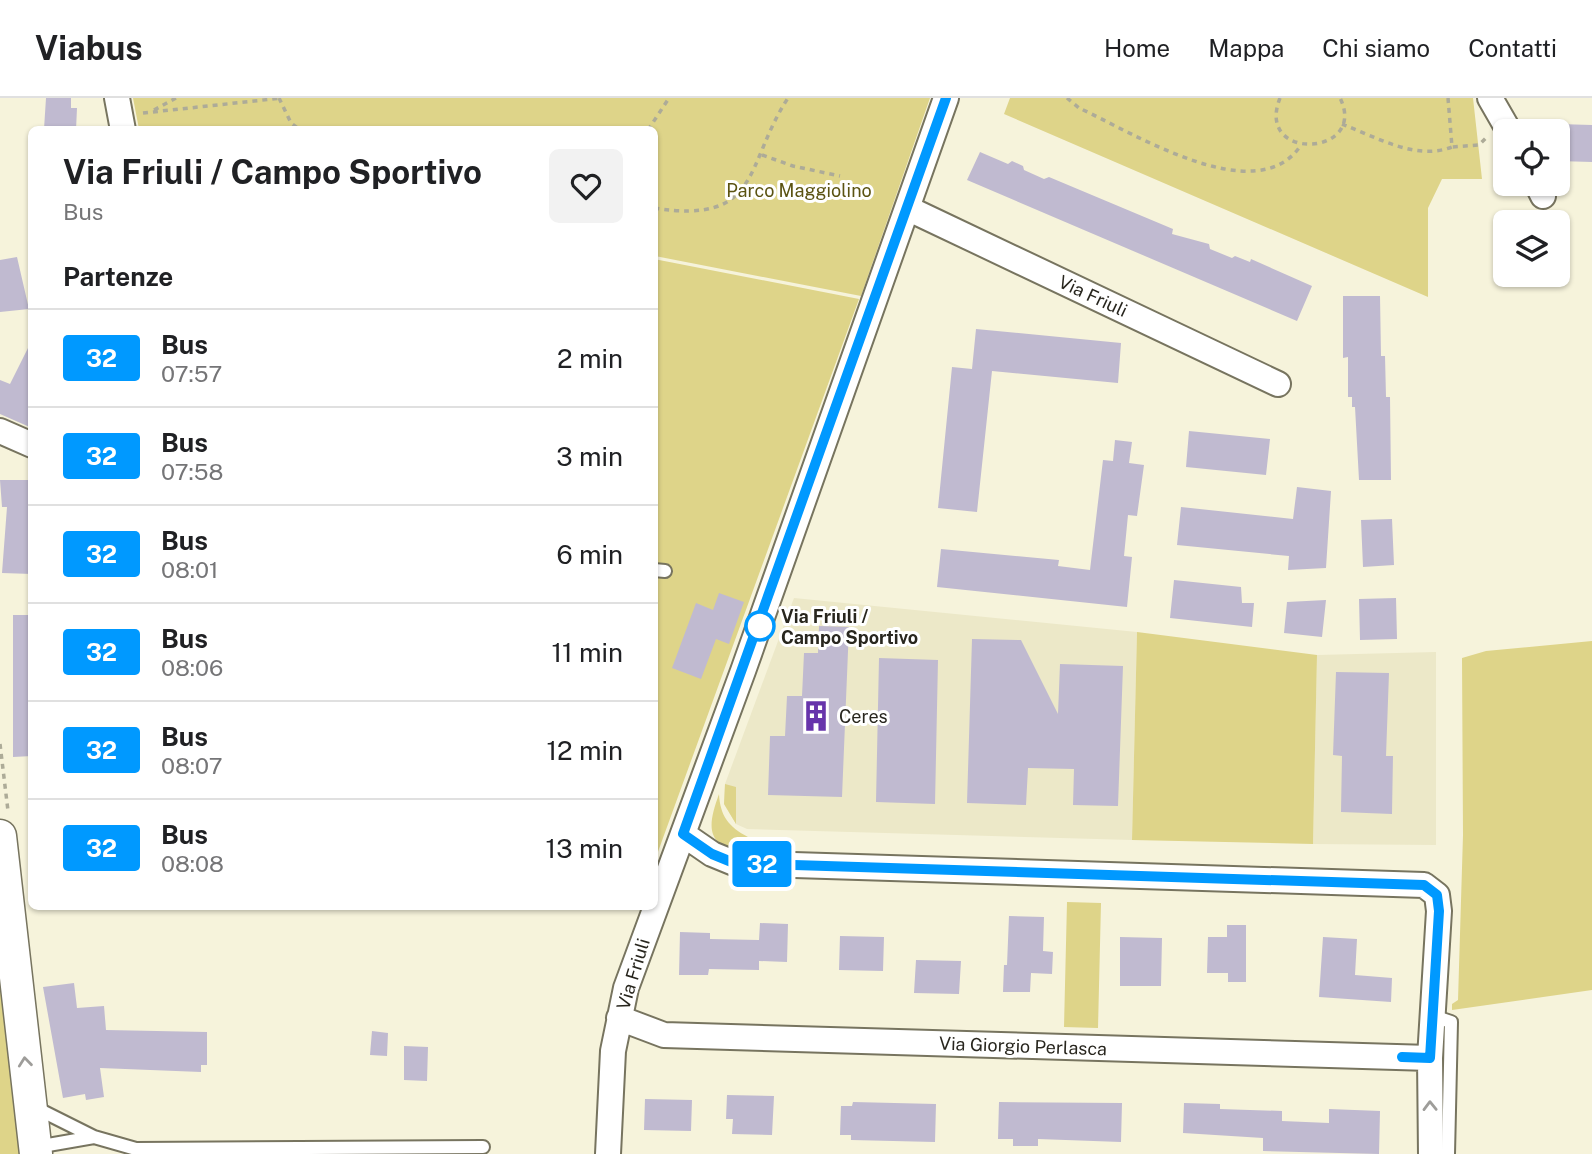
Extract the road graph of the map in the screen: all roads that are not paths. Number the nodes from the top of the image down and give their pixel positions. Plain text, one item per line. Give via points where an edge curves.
1 (946, 98) edge
2 (1490, 98) edge
3 (1502, 119) edge
4 (907, 208) junction
5 (1278, 384) dead end
6 (0, 431) edge
7 (28, 443) edge
8 (683, 834) junction
9 (0, 836) edge
10 (658, 900) edge
11 (654, 910) edge
12 (1433, 1016) junction
13 (619, 1018) junction
14 (1430, 1058) junction
15 (30, 1105) junction
16 (94, 1137) junction
17 (483, 1147) dead end
18 (35, 1152) edge
19 (608, 1154) edge
20 (1431, 1154) edge
21 (1448, 1154) edge

1 - 4 street, Via Friuli
2 - 3 street
4 - 5 street, Via Friuli
4 - 8 street, Via Friuli
6 - 7 street
8 - 10 street, Via Friuli
8 - 12 street via 734,863 1424,885 1437,895 1439,911
15 -> 9 street
11 - 13 street, Via Friuli
12 - 14 street
12 - 21 lane via 1451,1021
13 - 14 street, Via Giorgio Perlasca via 664,1035
13 - 19 street, Via Friuli
20 -> 14 street
15 - 16 lane
15 - 18 street
16 - 17 lane via 136,1149
16 - 18 lane via 48,1145

